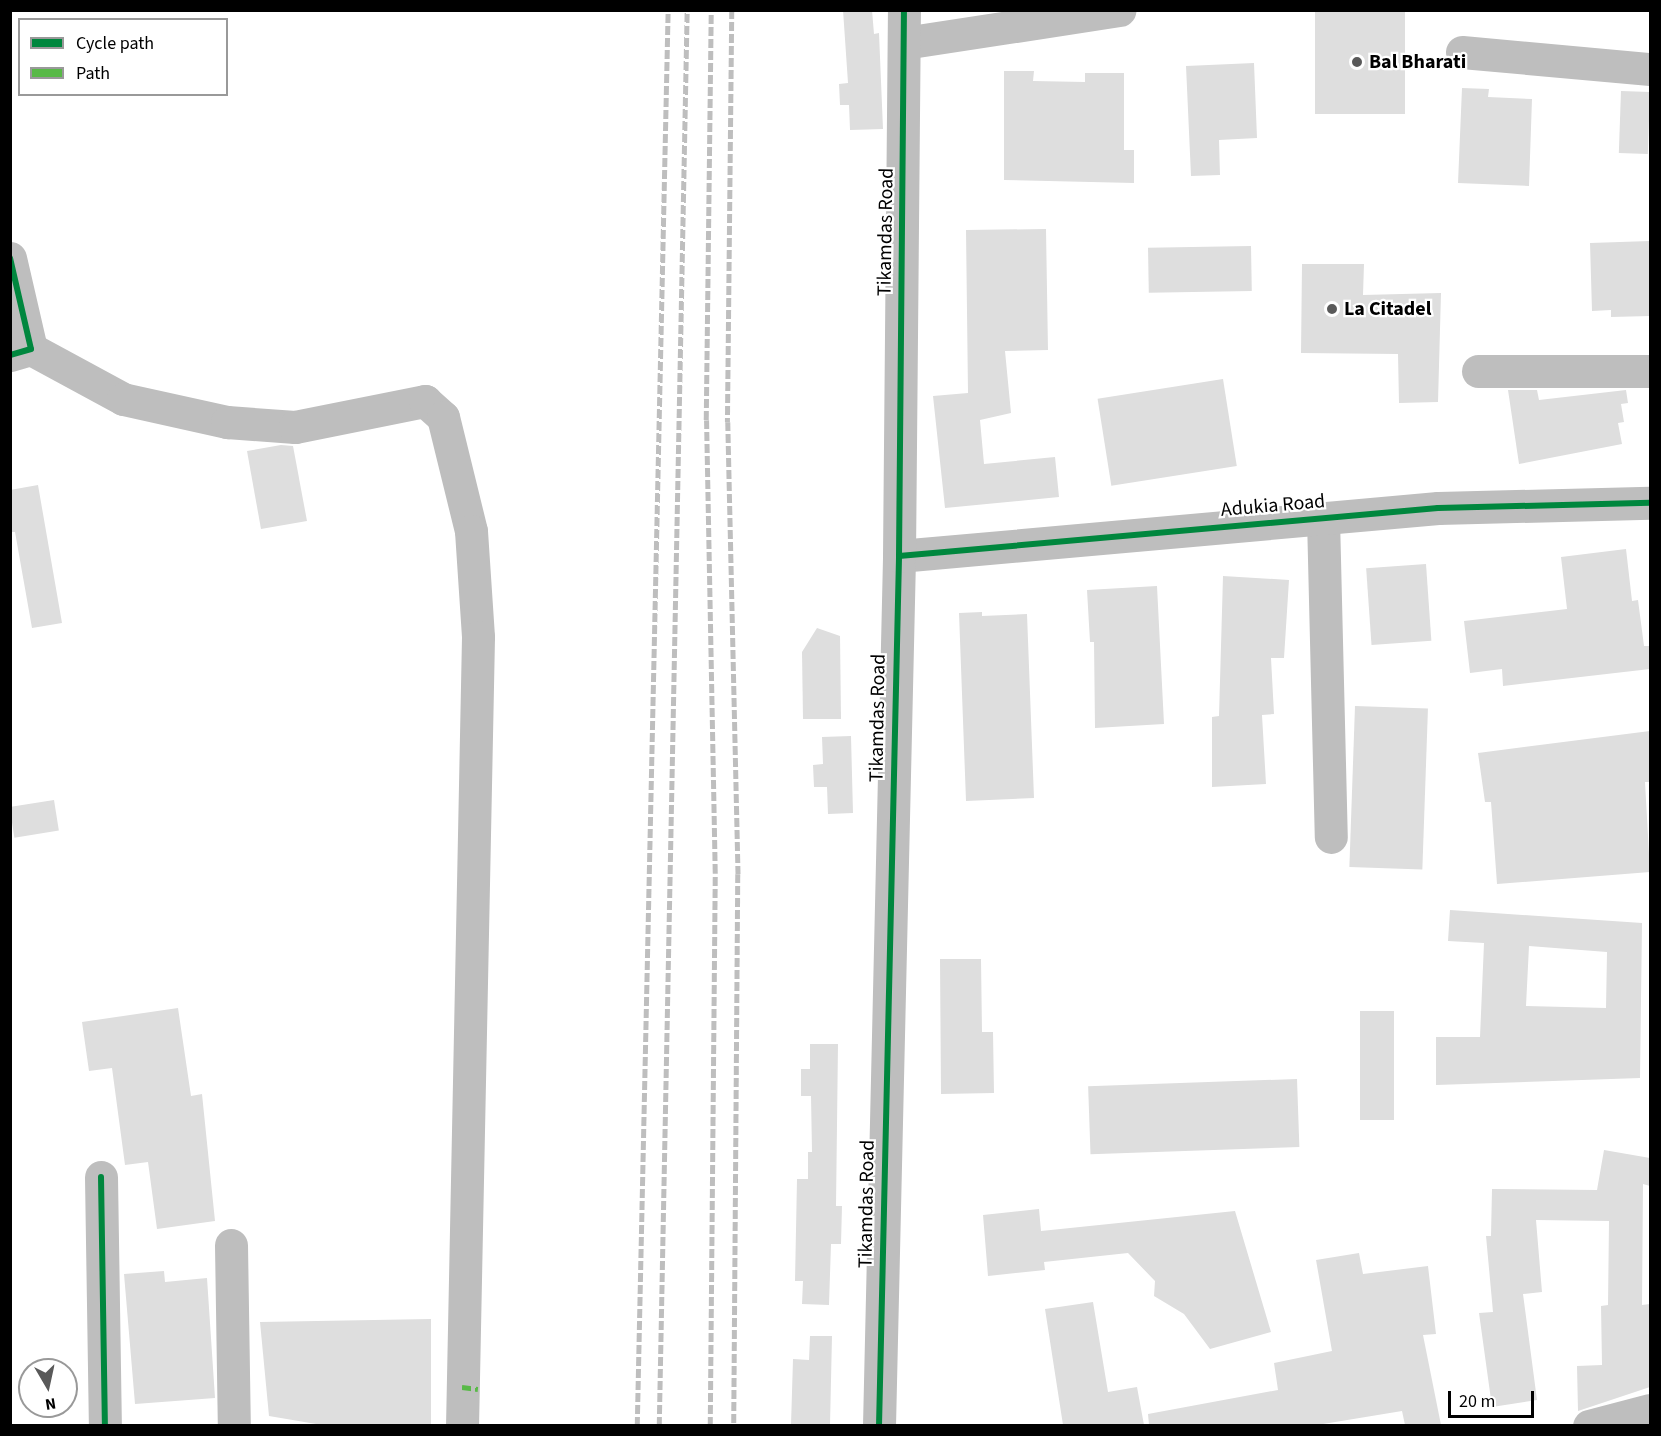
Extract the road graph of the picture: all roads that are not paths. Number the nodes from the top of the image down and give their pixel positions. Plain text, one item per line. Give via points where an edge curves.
1 (904, 10) edge
2 (1119, 10) edge
3 (904, 43) junction
4 (1462, 52) dead end
5 (1650, 69) edge
6 (10, 258) edge
7 (21, 352) edge
8 (1478, 371) dead end
9 (1650, 371) edge
10 (1650, 503) edge
11 (1323, 518) junction
12 (899, 556) junction
13 (1331, 837) dead end
14 (101, 1177) dead end
15 (231, 1245) dead end
16 (1649, 1412) edge
17 (105, 1425) edge
18 (234, 1425) edge
19 (462, 1425) edge
20 (879, 1425) edge
21 (1588, 1425) edge

1 - 3 street, Tikamdas Road
2 - 3 street
3 - 12 street, Tikamdas Road
4 - 5 street
6 - 7 street
7 - 19 street via 123,399 227,422 295,427 425,401 443,417 471,531 478,637
8 - 9 street
10 - 11 street, Adukia Road via 1438,508
11 - 12 street, Adukia Road
11 - 13 street
12 - 20 street, Tikamdas Road
14 - 17 street
15 - 18 street
16 - 21 street

